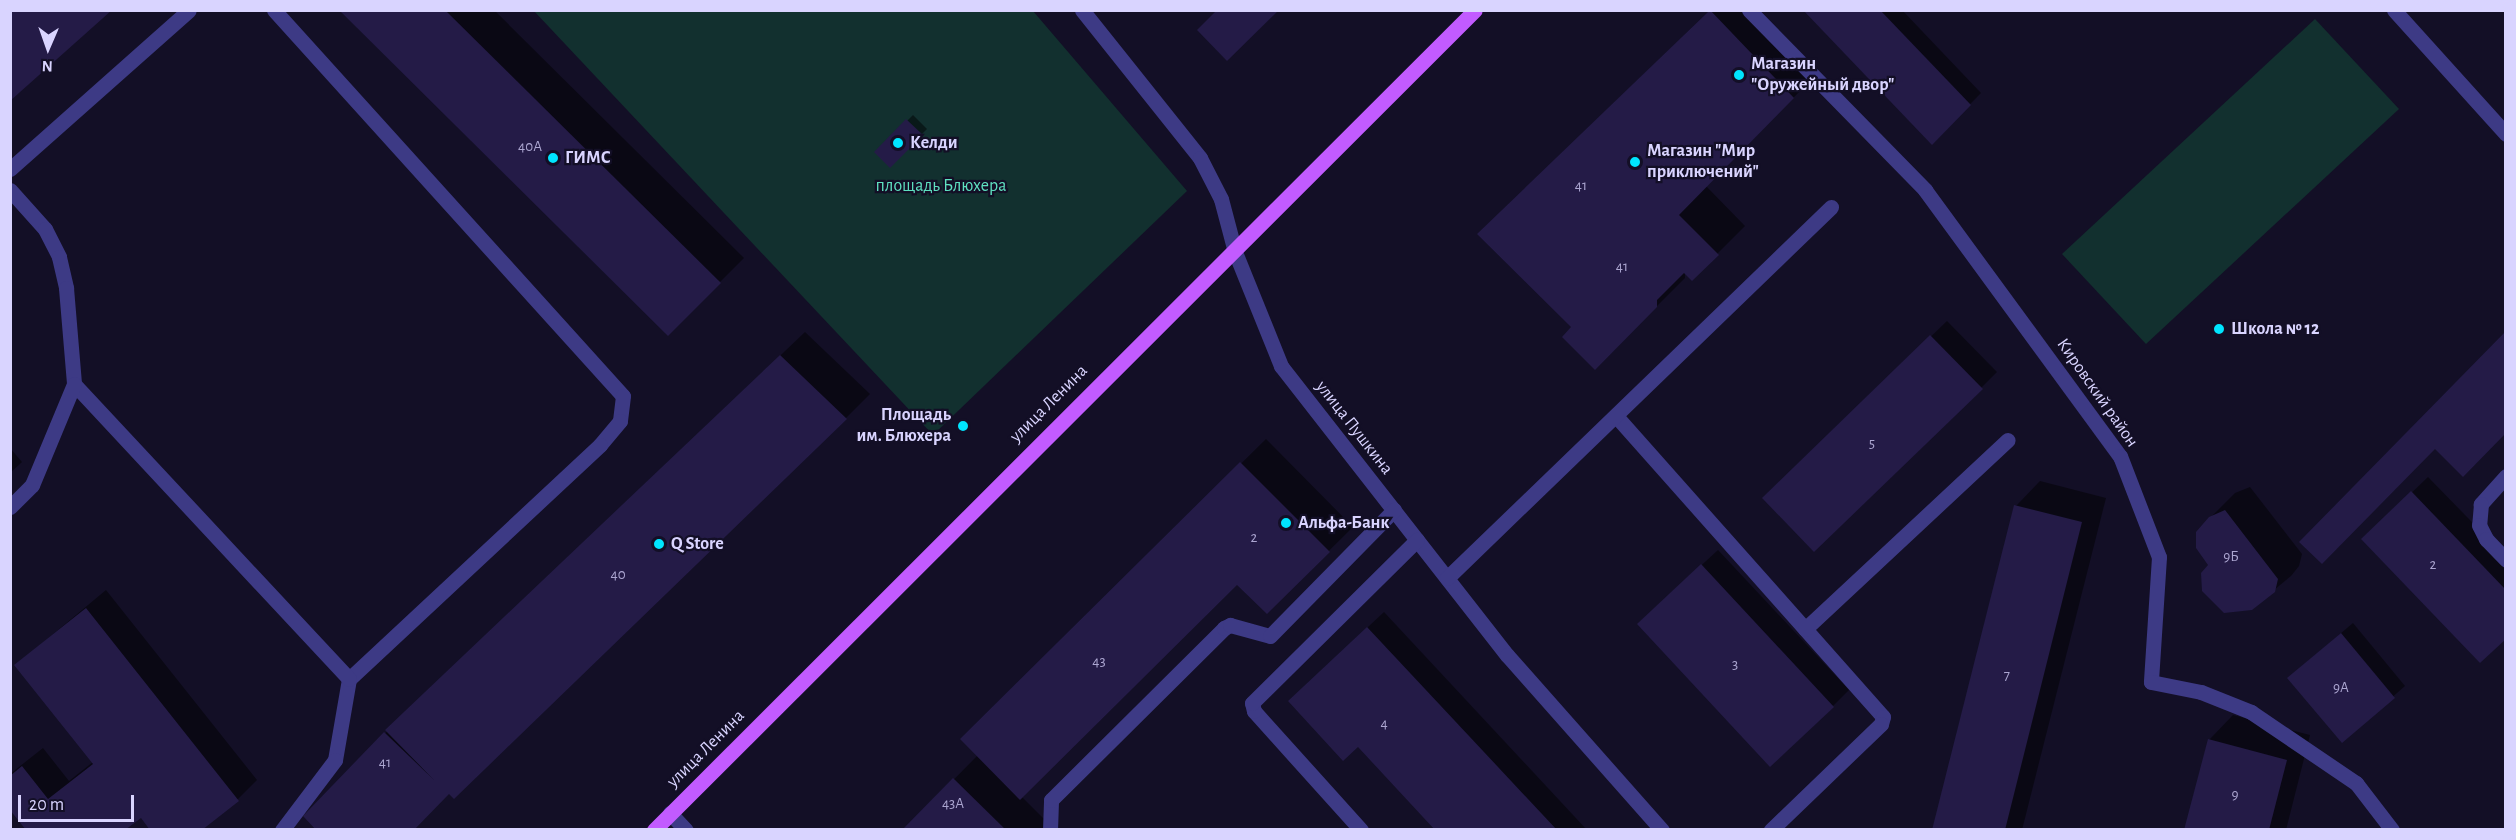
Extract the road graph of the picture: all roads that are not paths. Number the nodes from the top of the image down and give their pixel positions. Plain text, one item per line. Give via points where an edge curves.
1 (189, 10) edge
2 (274, 10) edge
3 (1475, 10) edge
4 (1749, 10) edge
5 (2394, 10) edge
6 (1091, 14) edge
7 (2505, 134) edge
8 (10, 169) edge
9 (10, 190) edge
10 (1831, 207) dead end
11 (1235, 252) junction
12 (74, 384) junction
13 (1616, 416) junction
14 (2008, 440) dead end
15 (2505, 476) edge
16 (10, 507) edge
17 (1394, 510) junction
18 (1417, 540) junction
19 (2505, 560) edge
20 (1447, 578) junction
21 (1805, 629) junction
22 (350, 679) junction
23 (670, 813) junction
24 (282, 830) edge
25 (654, 830) edge
26 (686, 830) edge
27 (1050, 830) edge
28 (1361, 830) edge
29 (1662, 830) edge
30 (1771, 830) edge
31 (2392, 830) edge

1 - 8 street
2 - 22 street via 623,396 620,421 600,445
3 - 11 main road, улица Ленина
4 - 31 street, Кировский район via 1924,190 2120,456 2159,557 2151,682 2201,692 2251,712 2356,783
5 - 7 street
6 - 11 street, улица Пушкина via 1200,158 1221,199
9 - 12 street via 45,229 59,257 66,288
10 - 13 street
11 - 17 street, улица Пушкина via 1281,366
11 - 23 main road, улица Ленина via 1149,332
12 - 16 street via 32,485
12 - 22 street
13 - 20 street
13 - 21 street
14 - 21 street
15 - 19 street via 2481,504 2479,525
17 - 18 street, улица Пушкина
17 - 27 street via 1270,636 1230,625 1224,628 1051,800
18 - 20 street, улица Пушкина
18 - 28 street via 1252,703 1254,711
20 - 29 street, улица Пушкина via 1507,655
21 - 30 street via 1881,714 1883,721
22 - 24 street via 335,760
23 - 25 main road, улица Ленина
23 - 26 street

